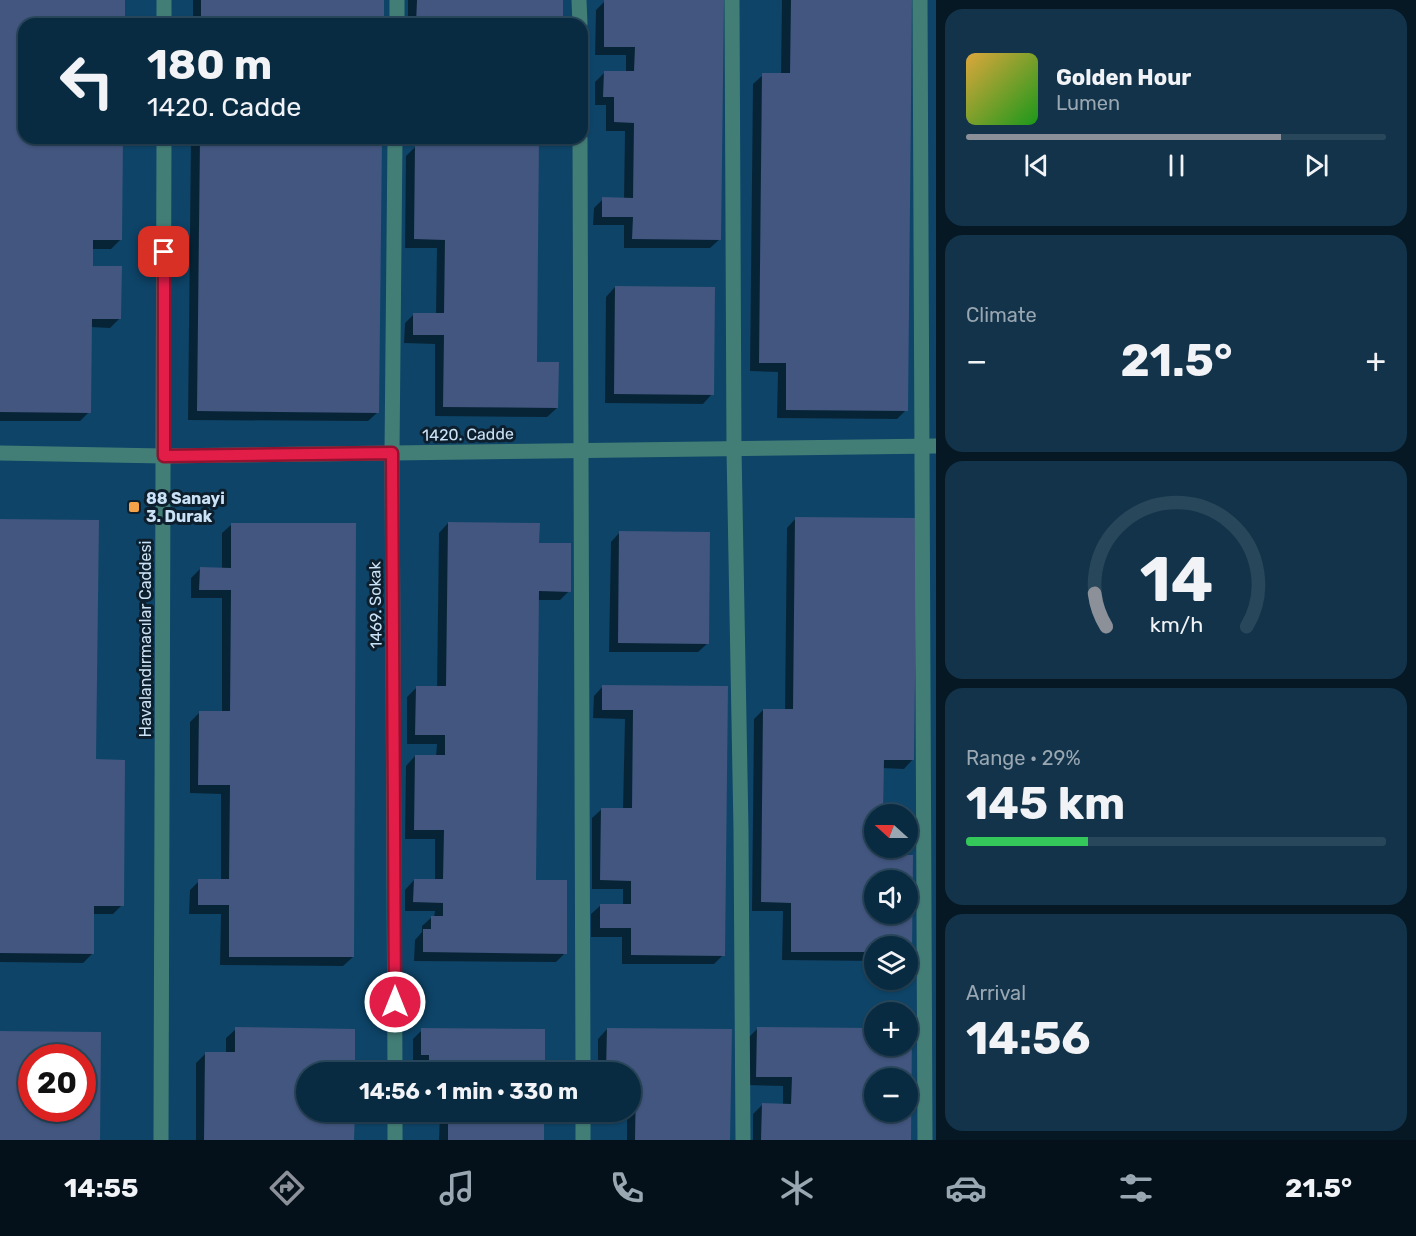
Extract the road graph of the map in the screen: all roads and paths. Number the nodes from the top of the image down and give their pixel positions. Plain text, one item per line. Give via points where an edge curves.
1 (164, 0) edge
2 (397, 0) edge
3 (579, 0) edge
4 (732, 0) edge
5 (920, 0) edge
6 (164, 18) edge
7 (397, 18) edge
8 (580, 18) edge
9 (164, 144) edge
10 (395, 144) edge
11 (580, 144) edge
12 (930, 447) edge
13 (734, 449) junction
14 (581, 451) junction
15 (0, 453) edge
16 (392, 453) junction
17 (164, 456) junction
18 (395, 1062) edge
19 (583, 1062) edge
20 (395, 1122) edge
21 (583, 1122) edge
22 (161, 1140) edge
23 (395, 1140) edge
24 (583, 1140) edge
25 (743, 1140) edge
26 (925, 1140) edge

1 - 6 street
2 - 7 street
3 - 8 street
4 - 13 street
5 - 12 street
9 - 17 street, Havalandırmacılar Caddesi
10 - 16 street, 1469. Sokak
11 - 14 street
12 - 13 street, 1420. Cadde
12 - 26 street
13 - 14 street, 1420. Cadde
13 - 25 street
14 - 16 street, 1420. Cadde
14 - 19 street
15 - 17 street, 1420. Cadde
16 - 17 street, 1420. Cadde
16 - 18 street, 1469. Sokak
17 - 22 street, Havalandırmacılar Caddesi
20 - 23 street
21 - 24 street

